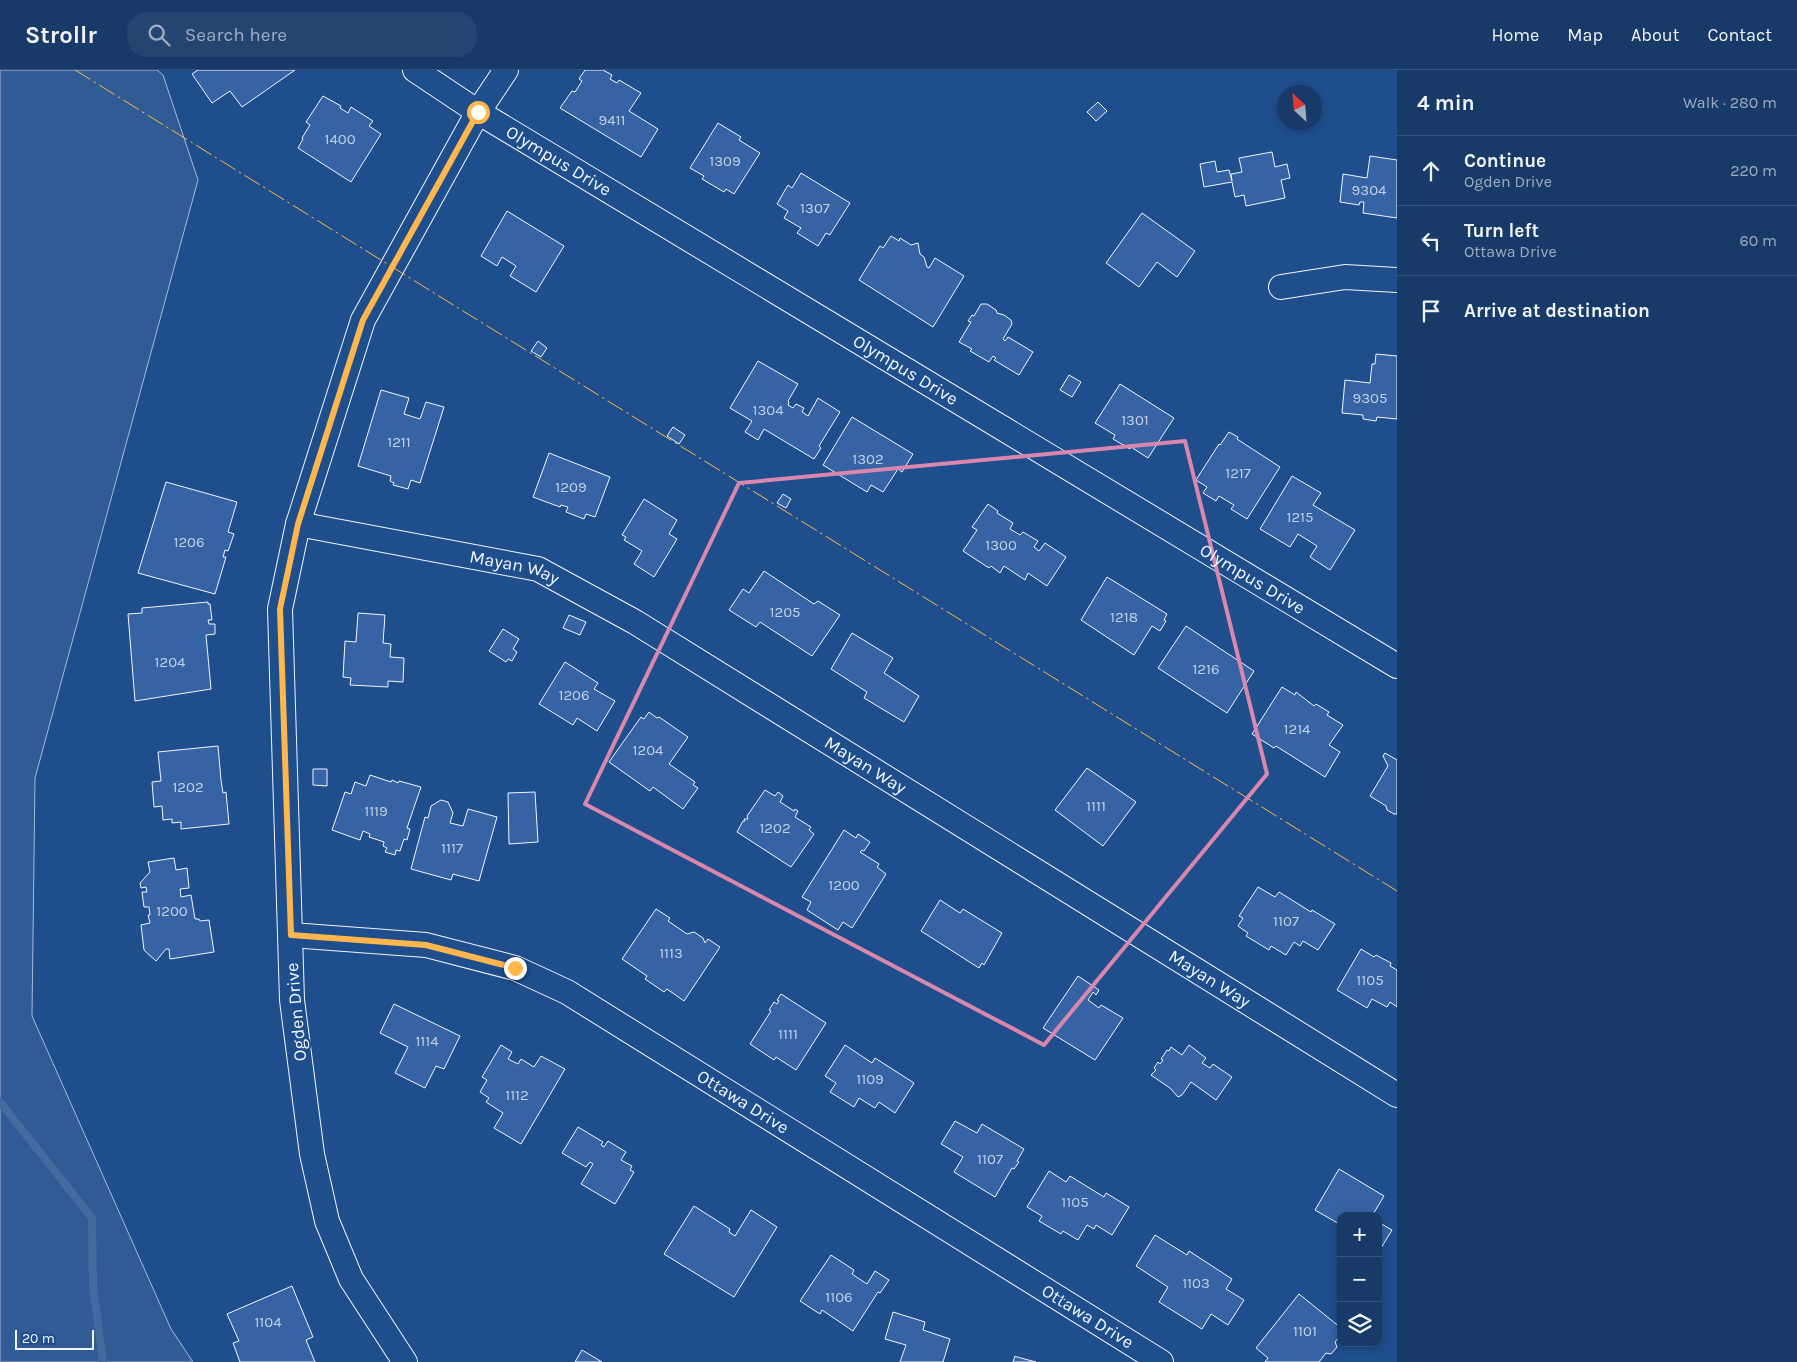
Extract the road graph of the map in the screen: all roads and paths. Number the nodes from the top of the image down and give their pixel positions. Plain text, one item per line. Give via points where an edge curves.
1 (415, 70) edge
2 (506, 70) edge
3 (478, 112) junction
4 (1397, 280) edge
5 (1281, 288) dead end
6 (298, 524) junction
7 (1397, 666) edge
8 (291, 935) junction
9 (1397, 1095) edge
10 (405, 1362) edge
11 (1161, 1362) edge

1 - 3 street, Olympus Drive
2 - 3 street, Ogden Drive
3 - 6 street, Ogden Drive via 363,320
3 - 7 street, Olympus Drive
4 - 5 street via 1345,277
6 - 8 street, Ogden Drive via 280,609
6 - 9 street, Mayan Way via 538,569 635,622
8 - 10 street, Ogden Drive via 292,1000 312,1154 327,1220 351,1279
8 - 11 street, Ottawa Drive via 426,945 515,968 567,992

